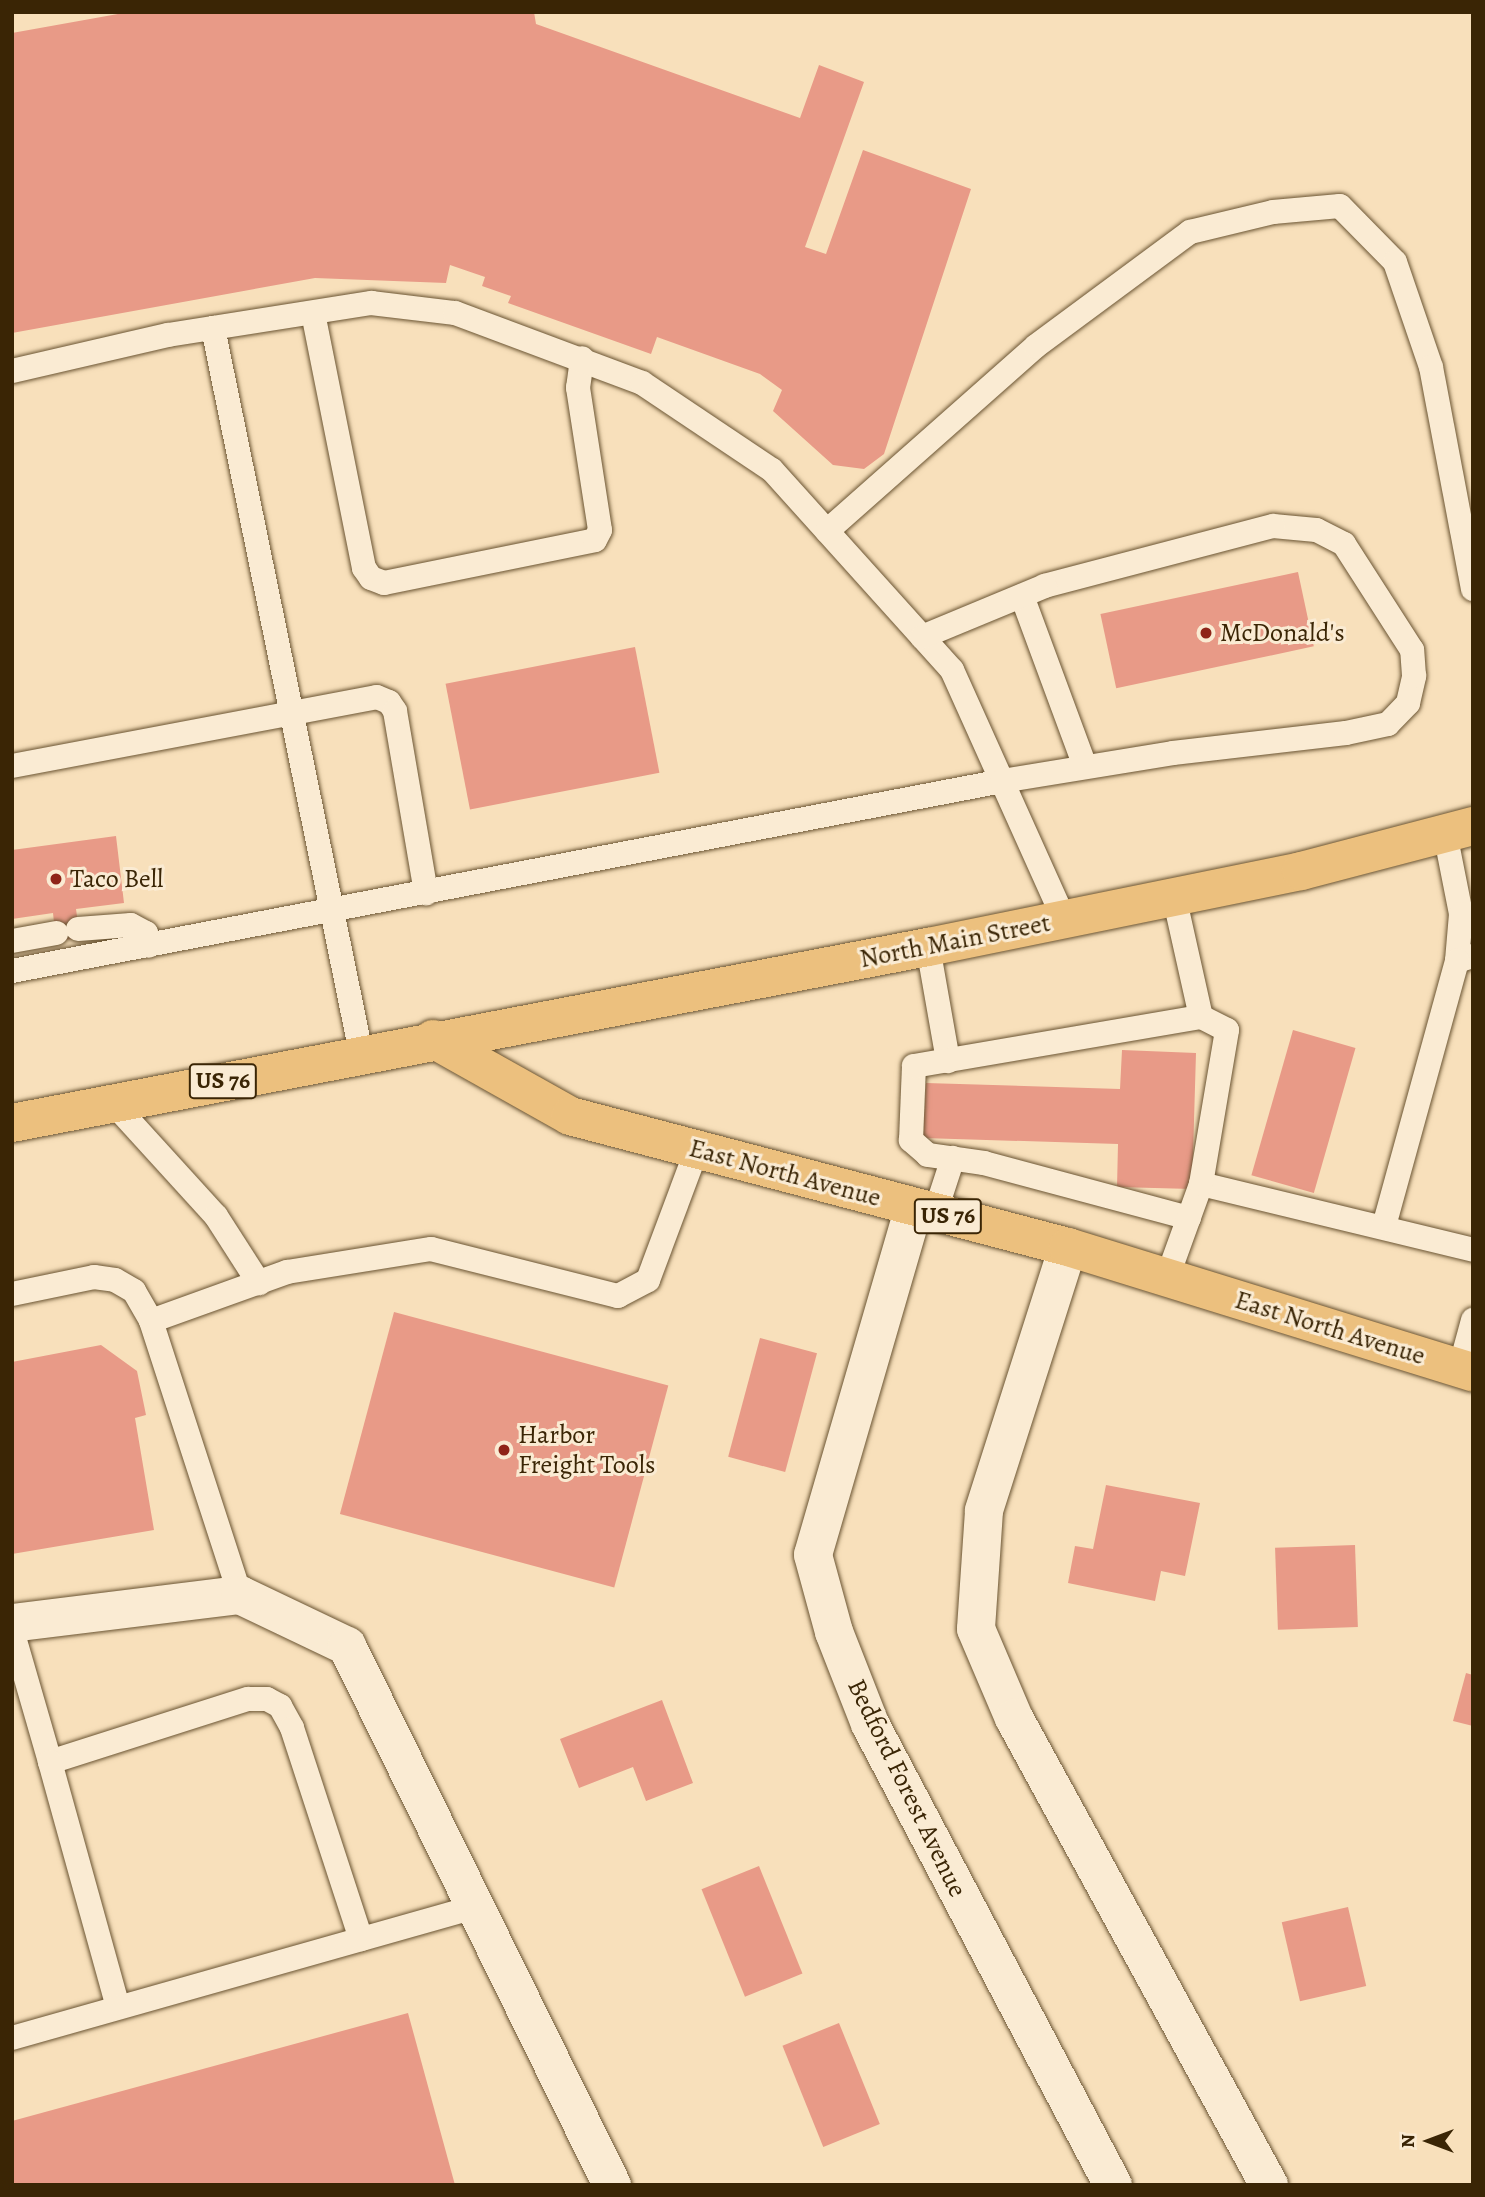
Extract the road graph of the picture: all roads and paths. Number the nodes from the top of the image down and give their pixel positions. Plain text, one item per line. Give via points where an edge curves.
1 (313, 313) junction
2 (213, 328) junction
3 (582, 358) junction
4 (12, 371) edge
5 (827, 531) junction
6 (1473, 589) edge
7 (1022, 596) junction
8 (922, 637) junction
9 (292, 712) junction
10 (12, 766) edge
11 (1085, 766) junction
12 (1002, 781) junction
13 (1459, 830) edge
14 (426, 893) junction
15 (1174, 896) junction
16 (332, 911) junction
17 (1064, 919) junction
18 (12, 941) edge
19 (149, 946) junction
20 (928, 947) junction
21 (1465, 959) edge
22 (12, 971) edge
23 (1201, 1017) junction
24 (433, 1039) junction
25 (361, 1053) junction
26 (948, 1061) junction
27 (113, 1103) junction
28 (12, 1123) edge
29 (696, 1149) junction
30 (953, 1158) junction
31 (1201, 1184) junction
32 (925, 1210) junction
33 (1189, 1218) junction
34 (1384, 1226) junction
35 (1068, 1247) junction
36 (1473, 1250) edge
37 (1167, 1278) junction
38 (258, 1283) junction
39 (12, 1294) edge
40 (1473, 1320) edge
41 (151, 1321) junction
42 (1466, 1370) edge
43 (240, 1595) junction
44 (12, 1623) edge
45 (12, 1630) edge
46 (50, 1762) junction
47 (475, 1907) junction
48 (361, 1939) junction
49 (118, 2007) junction
50 (13, 2035) edge
51 (612, 2185) edge
52 (1113, 2185) edge
53 (1269, 2185) edge

1 - 2 lane
1 - 3 lane via 371,303 454,313
1 - 3 lane via 364,568 371,578 384,583 595,540 600,530 578,388
2 - 4 lane
2 - 9 lane
3 - 5 lane via 642,383 772,470
5 - 6 lane via 1036,346 1190,232 1273,212 1339,206 1395,262 1431,367
5 - 8 lane
7 - 8 lane
7 - 11 lane
7 - 11 lane via 1273,526 1316,530 1344,544 1412,650 1414,676 1408,703 1388,724
8 - 12 lane via 952,670
9 - 10 lane
9 - 14 lane via 377,697 389,702 395,711
9 - 16 lane
11 - 12 lane
12 - 14 lane
12 - 17 lane
13 - 15 main road, North Main Street via 1301,871
13 - 21 lane
14 - 16 lane
15 - 17 main road, North Main Street
15 - 23 lane
16 - 19 lane
16 - 25 lane
17 - 20 main road, North Main Street
18 - 19 lane via 131,925 146,933
19 - 22 lane
20 - 24 main road, North Main Street
20 - 26 lane
21 - 34 lane
23 - 26 lane
23 - 31 lane via 1227,1030
24 - 25 main road, US 76
24 - 29 main road, East North Avenue / US 76 via 570,1116
25 - 27 main road, US 76
26 - 30 lane via 914,1066 911,1140 928,1155
27 - 28 main road, US 76
27 - 38 lane via 216,1216
29 - 32 main road, East North Avenue / US 76
29 - 38 lane via 648,1280 618,1296 431,1249 287,1272
30 - 32 lane
30 - 33 lane
31 - 33 lane
31 - 34 lane
32 - 35 main road, East North Avenue / US 76
32 - 52 street, Bedford Forest Avenue via 813,1555 834,1632 870,1724
33 - 37 lane
34 - 36 lane
35 - 37 main road, East North Avenue / US 76
35 - 53 street via 984,1511 976,1629 1014,1718
37 - 42 main road, East North Avenue / US 76
38 - 41 lane
39 - 41 lane via 94,1277 115,1280 134,1290
40 - 42 lane
41 - 43 lane
43 - 44 street
43 - 47 street via 346,1646
45 - 46 lane
46 - 48 lane via 247,1699 267,1699 280,1706 292,1728
46 - 49 lane
47 - 48 lane
47 - 51 street
48 - 49 lane
49 - 50 lane

